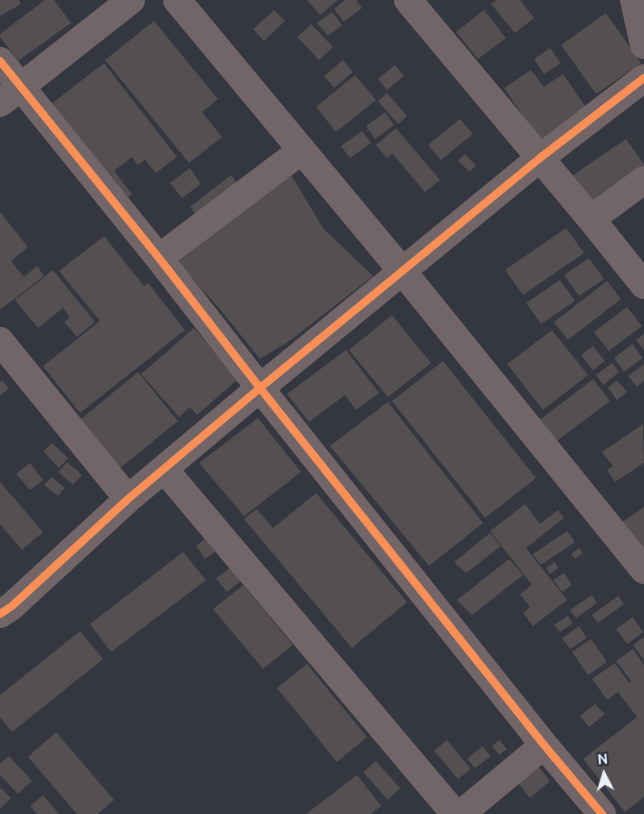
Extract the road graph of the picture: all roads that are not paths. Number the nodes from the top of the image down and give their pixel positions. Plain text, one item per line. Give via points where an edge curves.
1 (131, 0) edge
2 (177, 0) edge
3 (408, 0) edge
4 (622, 0) edge
5 (640, 22) edge
6 (0, 61) edge
7 (644, 78) edge
8 (10, 95) edge
9 (302, 150) junction
10 (540, 158) junction
11 (644, 180) edge
12 (591, 219) junction
13 (159, 258) junction
14 (403, 272) junction
15 (644, 285) edge
16 (0, 341) edge
17 (260, 388) junction
18 (164, 469) junction
19 (128, 499) junction
20 (644, 570) edge
21 (4, 604) edge
22 (544, 745) junction
23 (455, 814) edge
24 (460, 814) edge
25 (602, 814) edge

1 - 8 street
2 - 9 street
3 - 10 street
4 - 5 street
6 - 8 street
7 - 10 street
8 - 13 street
9 - 13 street
9 - 14 street
10 - 12 street
10 - 14 street
11 - 12 street
12 - 15 street
13 - 17 street
14 - 17 street
14 - 20 street
16 - 19 street
17 - 18 street
17 - 22 street
18 - 19 street
18 - 23 street
19 - 21 street
22 - 24 street
22 - 25 street

